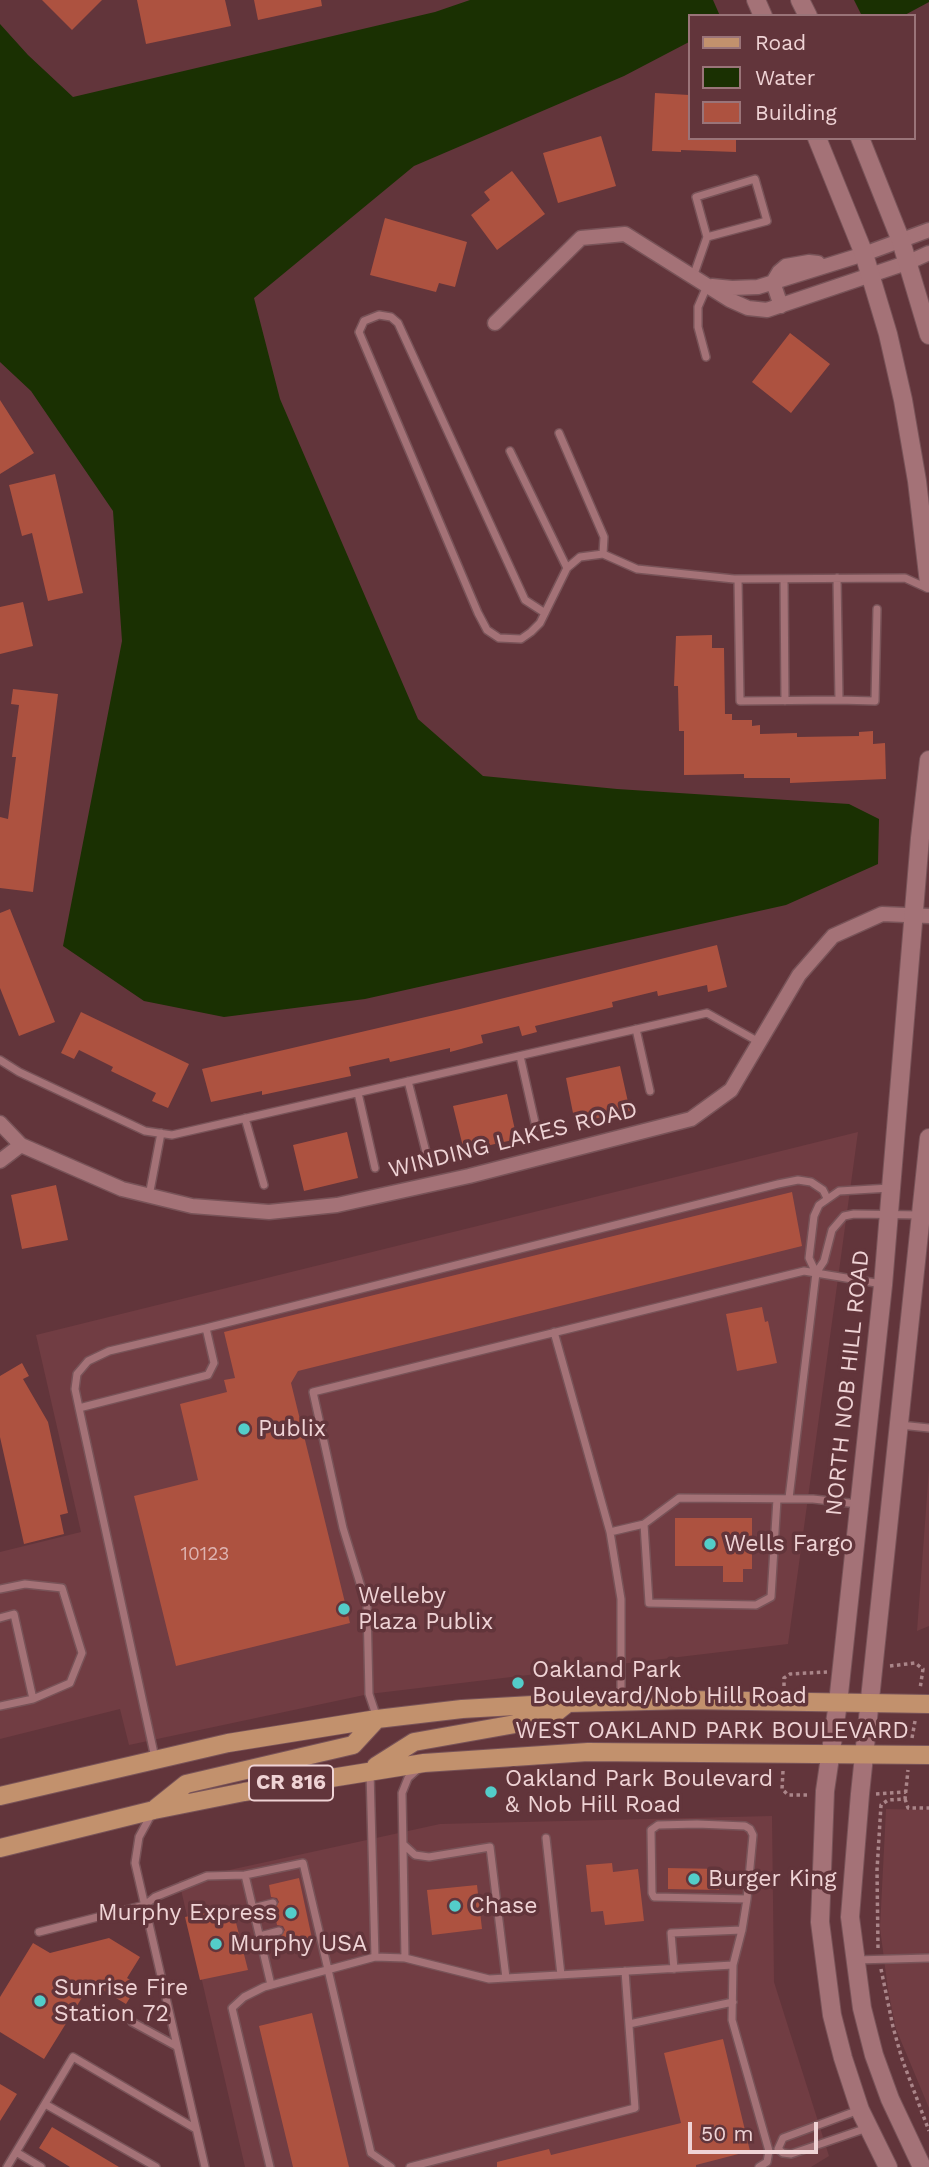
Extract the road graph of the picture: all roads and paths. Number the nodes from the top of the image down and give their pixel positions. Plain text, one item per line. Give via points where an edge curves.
1 (818, 140) edge
2 (861, 140) edge
3 (929, 230) edge
4 (707, 237) junction
5 (901, 241) junction
6 (929, 253) edge
7 (864, 254) junction
8 (909, 262) junction
9 (870, 276) junction
10 (693, 277) junction
11 (773, 282) junction
12 (707, 286) junction
13 (782, 306) junction
14 (495, 323) dead end
15 (929, 335) edge
16 (706, 357) dead end
17 (559, 433) dead end
18 (510, 451) dead end
19 (603, 554) junction
20 (567, 568) junction
21 (837, 578) junction
22 (738, 579) junction
23 (784, 579) junction
24 (929, 583) edge
25 (929, 589) edge
26 (877, 609) dead end
27 (545, 613) junction
28 (839, 700) junction
29 (785, 701) junction
30 (929, 760) edge
31 (921, 916) edge
32 (636, 1029) junction
33 (760, 1042) junction
34 (520, 1056) junction
35 (0, 1060) edge
36 (408, 1081) junction
37 (650, 1091) dead end
38 (358, 1093) junction
39 (245, 1118) junction
40 (0, 1123) edge
41 (536, 1127) dead end
42 (161, 1133) junction
43 (929, 1138) edge
44 (21, 1145) junction
45 (427, 1156) dead end
46 (0, 1161) edge
47 (375, 1168) dead end
48 (264, 1185) dead end
49 (892, 1188) junction
50 (149, 1196) junction
51 (827, 1198) junction
52 (890, 1214) junction
53 (925, 1214) edge
54 (816, 1273) junction
55 (883, 1285) junction
56 (205, 1328) junction
57 (554, 1332) junction
58 (79, 1408) junction
59 (899, 1425) junction
60 (929, 1429) edge
61 (777, 1499) junction
62 (789, 1499) junction
63 (859, 1505) junction
64 (644, 1524) junction
65 (610, 1532) junction
66 (0, 1589) edge
67 (0, 1618) edge
68 (33, 1699) junction
69 (621, 1701) junction
70 (568, 1703) junction
71 (838, 1703) junction
72 (869, 1703) junction
73 (929, 1704) edge
74 (0, 1706) edge
75 (377, 1718) junction
76 (831, 1753) junction
77 (864, 1753) junction
78 (929, 1755) edge
79 (155, 1759) junction
80 (424, 1763) junction
81 (370, 1770) junction
82 (0, 1796) edge
83 (905, 1799) dead end
84 (929, 1808) edge
85 (154, 1810) junction
86 (546, 1838) dead end
87 (403, 1844) junction
88 (0, 1848) edge
89 (245, 1875) junction
90 (747, 1899) junction
91 (273, 1903) dead end
92 (145, 1905) junction
93 (253, 1908) junction
94 (742, 1930) junction
95 (279, 1931) dead end
96 (39, 1932) dead end
97 (260, 1936) junction
98 (375, 1956) junction
99 (405, 1958) junction
100 (929, 1958) edge
101 (879, 1959) junction
102 (855, 1960) junction
103 (733, 1965) junction
104 (328, 1968) junction
105 (674, 1969) junction
106 (625, 1971) junction
107 (561, 1975) junction
108 (506, 1978) junction
109 (271, 1985) junction
110 (733, 2002) junction
111 (132, 2022) dead end
112 (629, 2024) junction
113 (176, 2046) junction
114 (45, 2104) junction
115 (860, 2110) junction
116 (868, 2127) junction
117 (196, 2129) junction
118 (929, 2131) edge
119 (778, 2149) junction
120 (769, 2151) junction
121 (16, 2152) junction
122 (7, 2167) edge
123 (41, 2167) edge
124 (156, 2167) edge
125 (205, 2167) edge
126 (270, 2167) edge
127 (391, 2167) edge
128 (410, 2167) edge
129 (759, 2167) edge
130 (888, 2167) edge
131 (922, 2167) edge

1 - 7 main road
2 - 5 main road
3 - 5 street
4 - 4 lane via 696,197 755,179 767,221
4 - 10 lane
5 - 7 street
5 - 8 main road
6 - 8 street
7 - 9 main road
7 - 11 street
8 - 9 street
8 - 15 main road
9 - 13 street
9 - 24 main road via 903,400
10 - 12 street
10 - 14 street via 625,233 581,238
11 - 12 street via 758,287
11 - 13 street
12 - 13 street via 748,308
12 - 16 lane via 698,307
17 - 19 lane via 604,537
18 - 20 lane
19 - 20 lane via 580,557
19 - 22 lane via 637,569
20 - 27 lane
21 - 23 lane
21 - 25 lane via 905,578
21 - 28 lane
22 - 23 lane
22 - 29 lane via 740,701
23 - 29 lane
26 - 28 lane via 875,701
27 - 27 lane via 525,600 398,323 379,315 364,321 359,332 486,630 499,638 522,639
28 - 29 lane
30 - 31 main road, NORTH NOB HILL ROAD
31 - 33 street, WINDING LAKES ROAD via 882,914 833,936 799,975
31 - 49 main road, NORTH NOB HILL ROAD
32 - 33 lane via 707,1013
32 - 34 lane
32 - 37 lane
33 - 50 street, WINDING LAKES ROAD via 731,1090 691,1119 470,1176 337,1205 269,1212 192,1206
34 - 36 lane
34 - 41 lane
35 - 42 lane via 145,1131
36 - 38 lane
36 - 45 lane
38 - 39 lane
38 - 47 lane
39 - 42 lane via 172,1135
39 - 48 lane
40 - 44 street, WINDING LAKES ROAD
42 - 50 lane
43 - 53 main road
44 - 46 street
44 - 50 street, WINDING LAKES ROAD
49 - 51 lane via 839,1192
49 - 52 main road, NORTH NOB HILL ROAD
51 - 54 lane via 814,1216 809,1258
51 - 56 lane via 811,1182 778,1184
52 - 53 lane
52 - 54 lane via 844,1216 832,1230
52 - 55 main road, NORTH NOB HILL ROAD
53 - 59 main road
54 - 55 lane
54 - 57 lane via 804,1271
54 - 62 lane
55 - 63 main road, NORTH NOB HILL ROAD
56 - 58 lane via 109,1351 88,1361 77,1374
56 - 58 lane via 214,1363 208,1375
57 - 65 lane
57 - 75 lane via 313,1392 343,1528 367,1605 369,1694
58 - 79 lane
59 - 60 lane
59 - 72 main road
61 - 62 lane
61 - 64 lane via 679,1499
61 - 64 lane via 771,1597 756,1605 649,1603
62 - 63 lane
63 - 71 main road, NORTH NOB HILL ROAD
64 - 65 lane
65 - 69 lane via 621,1599
66 - 68 lane via 25,1584 62,1588 82,1653 70,1683
67 - 68 lane via 14,1614
68 - 74 lane
69 - 70 main road, WEST OAKLAND PARK BOULEVARD / CR 816
69 - 71 main road, WEST OAKLAND PARK BOULEVARD / CR 816
70 - 75 main road, WEST OAKLAND PARK BOULEVARD / CR 816
70 - 81 main road via 550,1718 414,1742
71 - 72 main road, WEST OAKLAND PARK BOULEVARD / CR 816
71 - 76 main road, NORTH NOB HILL ROAD
72 - 73 main road, WEST OAKLAND PARK BOULEVARD / CR 816
72 - 77 main road
75 - 79 main road, WEST OAKLAND PARK BOULEVARD / CR 816
75 - 85 main road via 353,1745 186,1784
76 - 77 main road, WEST OAKLAND PARK BOULEVARD / CR 816
76 - 80 main road, WEST OAKLAND PARK BOULEVARD / CR 816 via 588,1752
76 - 115 main road, NORTH NOB HILL ROAD via 825,1791 820,1922 832,2015
77 - 78 main road, WEST OAKLAND PARK BOULEVARD / CR 816
77 - 102 main road via 851,1904
79 - 82 main road, WEST OAKLAND PARK BOULEVARD / CR 816
80 - 81 main road, WEST OAKLAND PARK BOULEVARD / CR 816
80 - 87 lane via 408,1778 402,1793
81 - 85 main road, WEST OAKLAND PARK BOULEVARD / CR 816
81 - 98 lane
83 - 84 path via 908,1808
85 - 88 main road, WEST OAKLAND PARK BOULEVARD / CR 816
85 - 92 lane via 139,1837 135,1863
86 - 107 lane
87 - 99 lane
87 - 108 lane via 415,1855 429,1857 490,1847
89 - 92 lane via 207,1876 155,1896
89 - 93 lane
89 - 104 lane via 303,1863 313,1922
90 - 90 lane via 750,1829 698,1824 658,1825 650,1830 654,1897
90 - 94 lane
91 - 93 lane
92 - 96 lane
92 - 113 lane
93 - 97 lane
94 - 103 lane
94 - 105 lane via 671,1933
95 - 97 lane
97 - 109 lane
98 - 99 lane
98 - 104 lane
99 - 108 lane via 489,1979
100 - 101 lane
101 - 102 lane
101 - 118 path via 896,2038
102 - 131 main road via 874,2055
103 - 105 lane
103 - 110 lane
104 - 109 lane
104 - 127 lane via 371,2153
105 - 106 lane
106 - 107 lane
106 - 112 lane
107 - 108 lane
109 - 126 lane via 232,2008
110 - 112 lane
110 - 120 lane via 732,2020
111 - 113 lane
112 - 128 lane via 635,2108
113 - 117 lane
114 - 117 lane via 73,2057
114 - 121 lane
114 - 124 lane
115 - 116 main road, NORTH NOB HILL ROAD
115 - 119 lane via 783,2138
116 - 119 lane via 792,2154
116 - 130 main road, NORTH NOB HILL ROAD
117 - 125 lane
119 - 120 lane
120 - 129 lane via 767,2162
121 - 122 lane
121 - 123 lane

